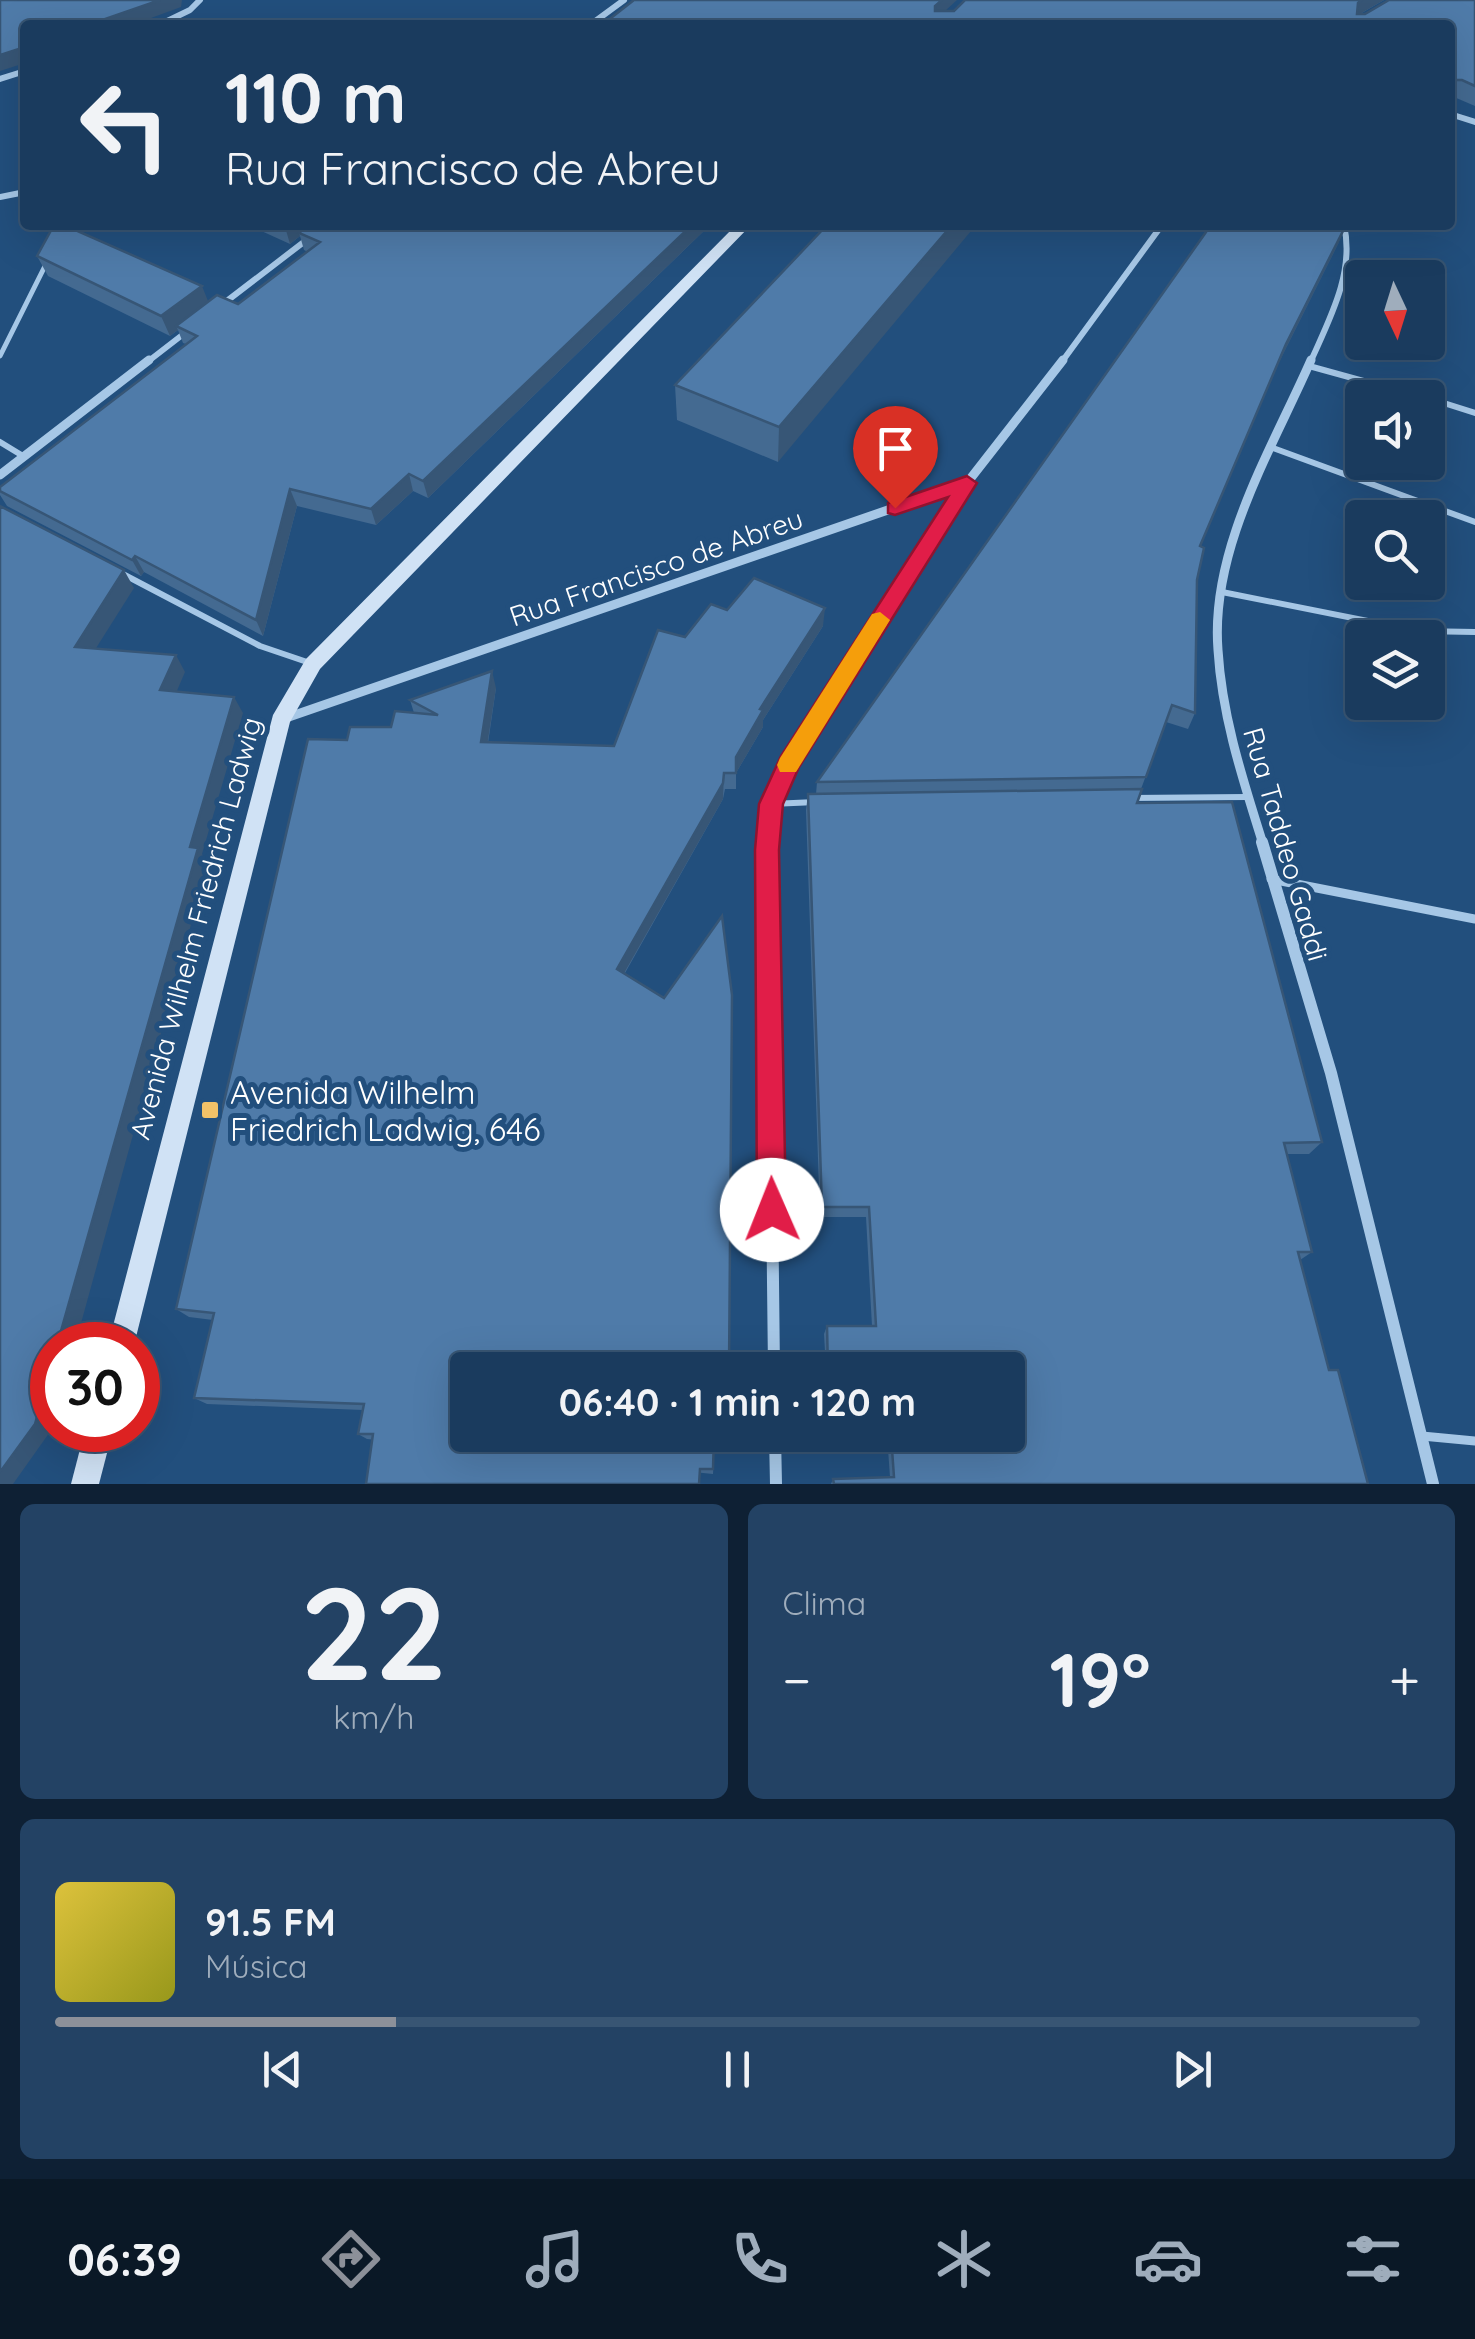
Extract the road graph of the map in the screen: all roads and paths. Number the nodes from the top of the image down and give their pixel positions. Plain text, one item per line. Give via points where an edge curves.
1 (200, 0) edge
2 (624, 0) edge
3 (169, 20) edge
4 (597, 20) edge
5 (319, 230) edge
6 (739, 230) edge
7 (1159, 230) edge
8 (1345, 230) edge
9 (49, 258) edge
10 (0, 356) edge
11 (1309, 366) junction
12 (1360, 380) edge
13 (1445, 404) edge
14 (1475, 413) edge
15 (0, 442) edge
16 (1273, 448) junction
17 (23, 456) junction
18 (0, 475) edge
19 (967, 483) junction
20 (1475, 522) edge
21 (104, 564) edge
22 (1222, 592) junction
23 (1475, 632) edge
24 (313, 664) junction
25 (280, 720) junction
26 (1246, 797) junction
27 (1127, 798) edge
28 (831, 802) edge
29 (771, 804) junction
30 (1271, 880) junction
31 (1475, 919) edge
32 (127, 1322) edge
33 (774, 1352) edge
34 (1422, 1436) junction
35 (1475, 1441) edge
36 (93, 1452) edge
37 (775, 1452) edge
38 (85, 1484) edge
39 (776, 1484) edge
40 (1434, 1484) edge

1 - 3 street
2 - 4 street
5 - 17 street
6 - 24 street, Avenida Wilhelm Friedrich Ladwig
7 - 19 street
8 - 11 street, Rua Taddeo Gaddi via 1349,246 1338,300
9 - 10 lane
11 - 12 lane
11 - 16 street, Rua Taddeo Gaddi
13 - 14 lane
15 - 17 lane
16 - 20 lane
16 - 22 street, Rua Taddeo Gaddi via 1235,532
17 - 18 street
19 - 25 street, Rua Francisco de Abreu
19 - 29 street via 789,763
21 - 24 lane via 260,646
22 - 23 lane via 1418,631
22 - 26 street, Rua Taddeo Gaddi via 1221,693
24 - 25 street, Avenida Wilhelm Friedrich Ladwig
25 - 32 street, Avenida Wilhelm Friedrich Ladwig
26 - 27 lane
26 - 30 street, Rua Taddeo Gaddi
28 - 29 lane
29 - 33 street
30 - 31 lane
30 - 34 street, Rua Taddeo Gaddi via 1331,1073
34 - 35 lane
34 - 40 street, Rua Taddeo Gaddi
36 - 38 street
37 - 39 street

